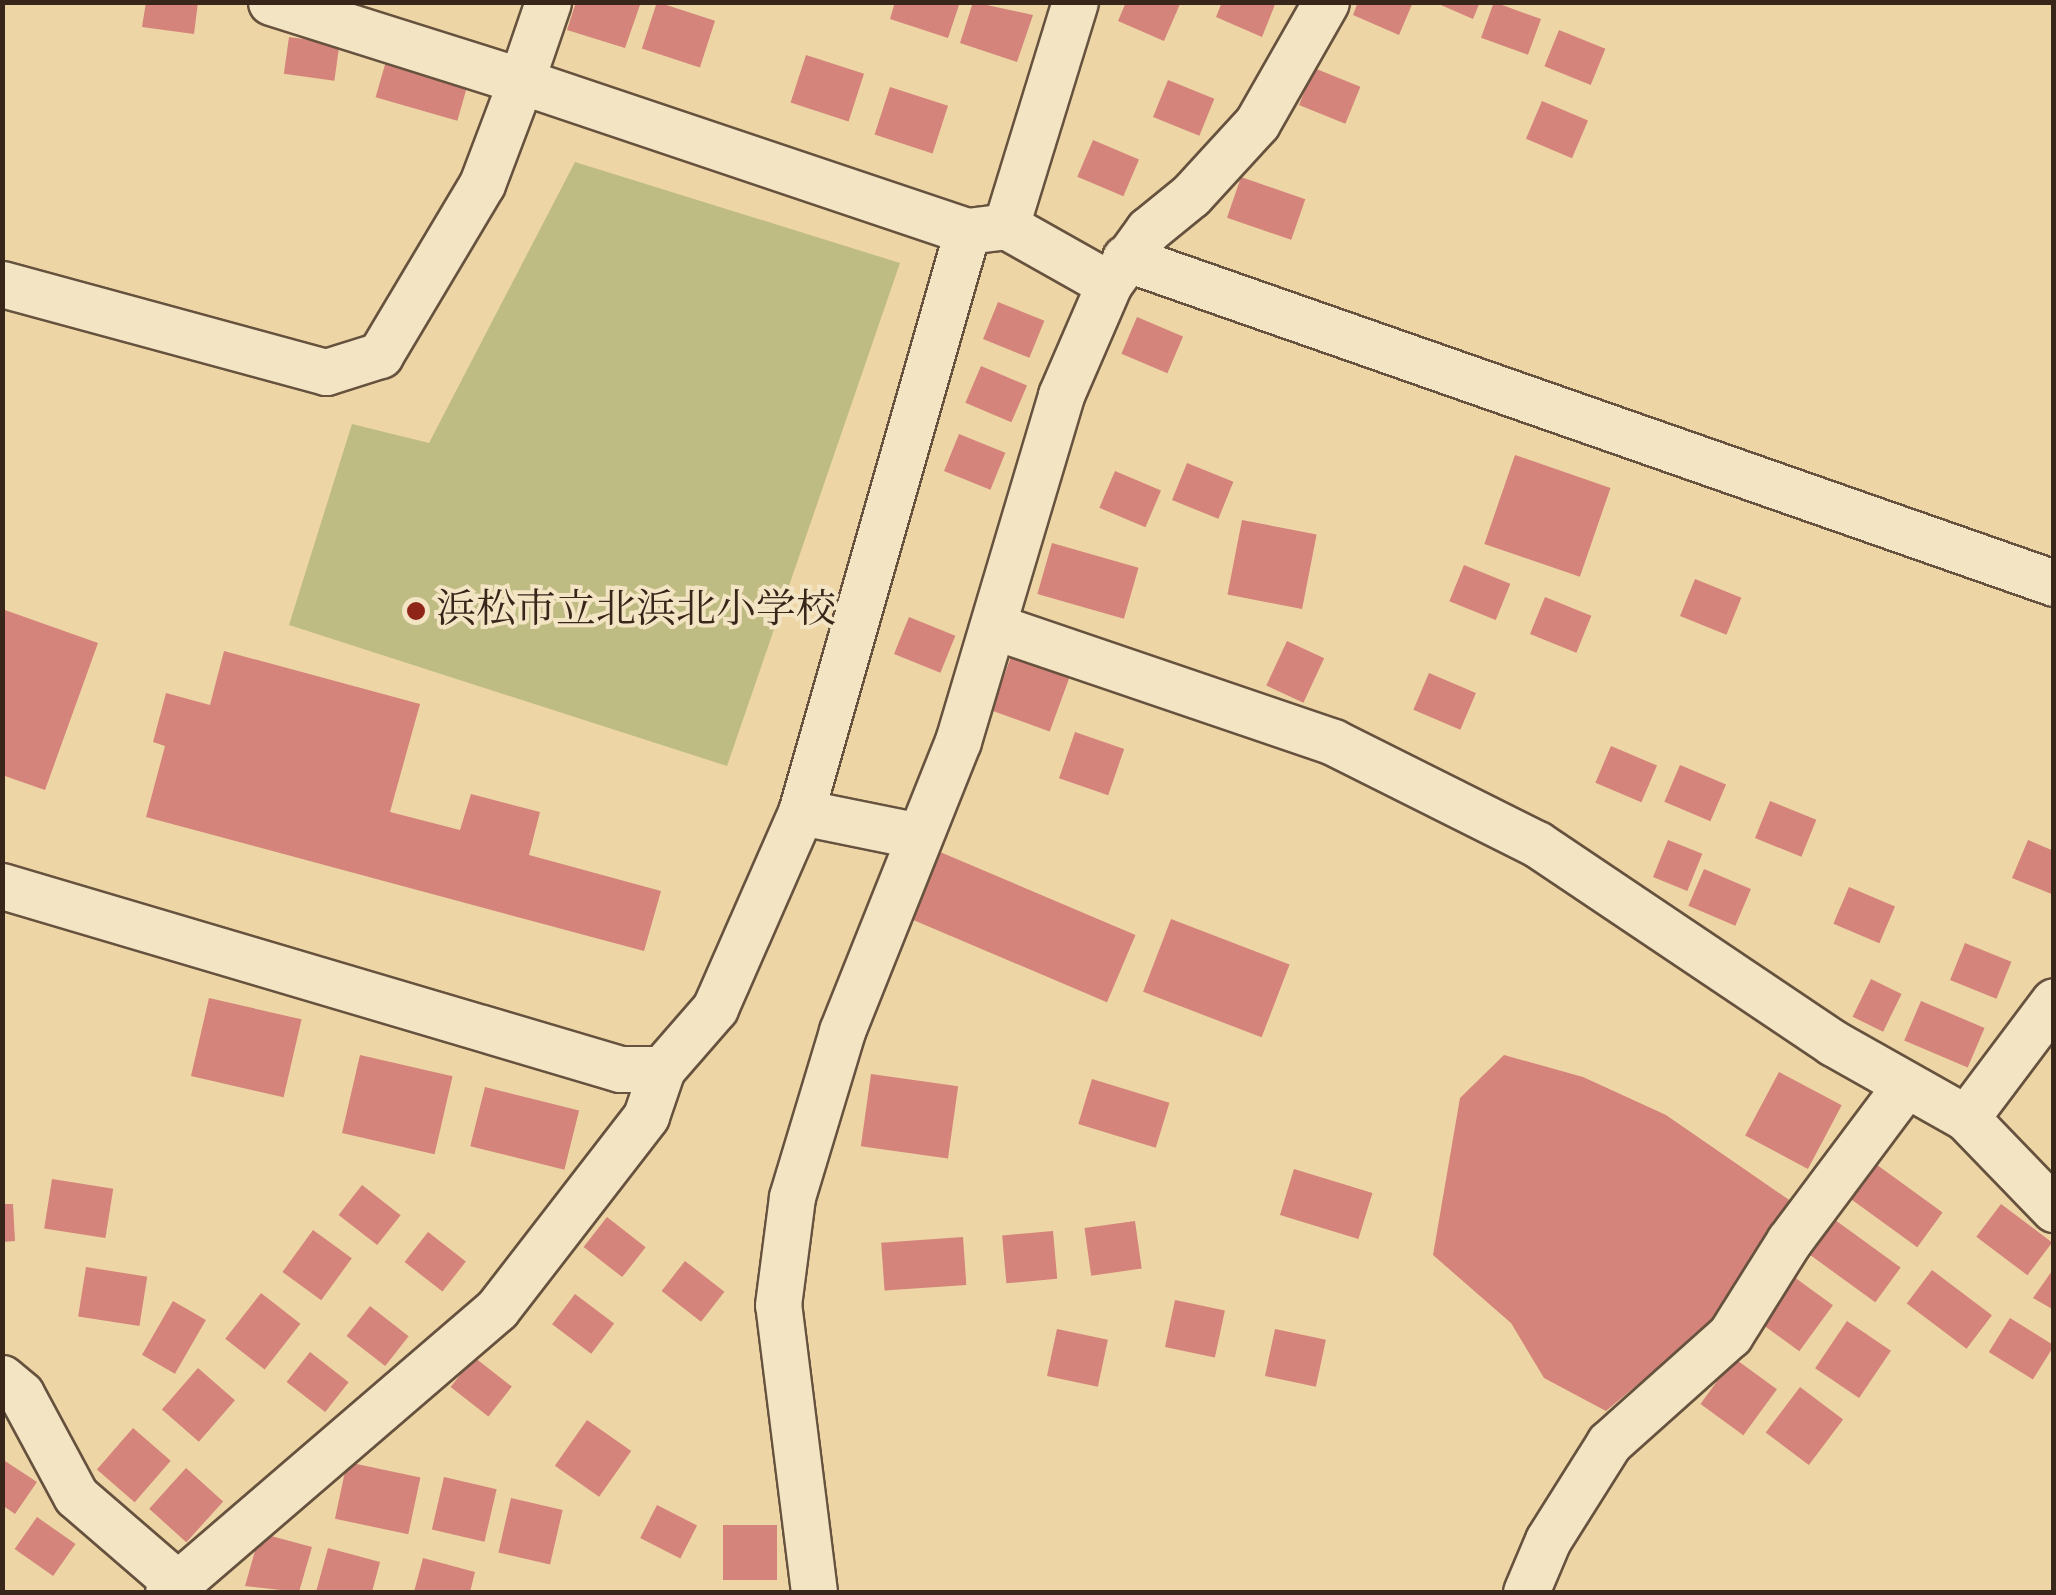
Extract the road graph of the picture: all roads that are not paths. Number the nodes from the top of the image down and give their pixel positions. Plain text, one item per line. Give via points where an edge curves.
1 (271, 2) edge
2 (548, 2) edge
3 (1075, 2) edge
4 (1326, 2) edge
5 (521, 81) junction
6 (986, 228) junction
7 (1117, 271) junction
8 (2, 284) edge
9 (2054, 583) edge
10 (993, 626) junction
11 (801, 812) junction
12 (919, 836) junction
13 (2, 886) edge
14 (2054, 1002) edge
15 (662, 1068) junction
16 (1905, 1086) junction
17 (1966, 1118) junction
18 (2054, 1208) edge
19 (2, 1378) edge
20 (186, 1586) edge
21 (814, 1592) edge
22 (1526, 1592) edge

1 - 5 street
2 - 5 street
3 - 6 street
4 - 7 street via 1256,123
5 - 6 street
5 - 8 street via 482,184 380,355 326,372
6 - 7 street
6 - 11 street
7 - 9 street
7 - 10 street via 1061,395
10 - 12 street
10 - 16 street via 1333,742 1416,779 1537,844
11 - 12 street
11 - 15 street via 716,1008
12 - 21 street via 842,1031 782,1250 778,1305
13 - 15 street via 620,1069
14 - 17 street
15 - 20 street via 646,1116 497,1309
16 - 17 street
16 - 22 street via 1789,1240 1730,1335 1609,1443 1548,1540
17 - 18 street
19 - 20 street via 21,1394 76,1496

